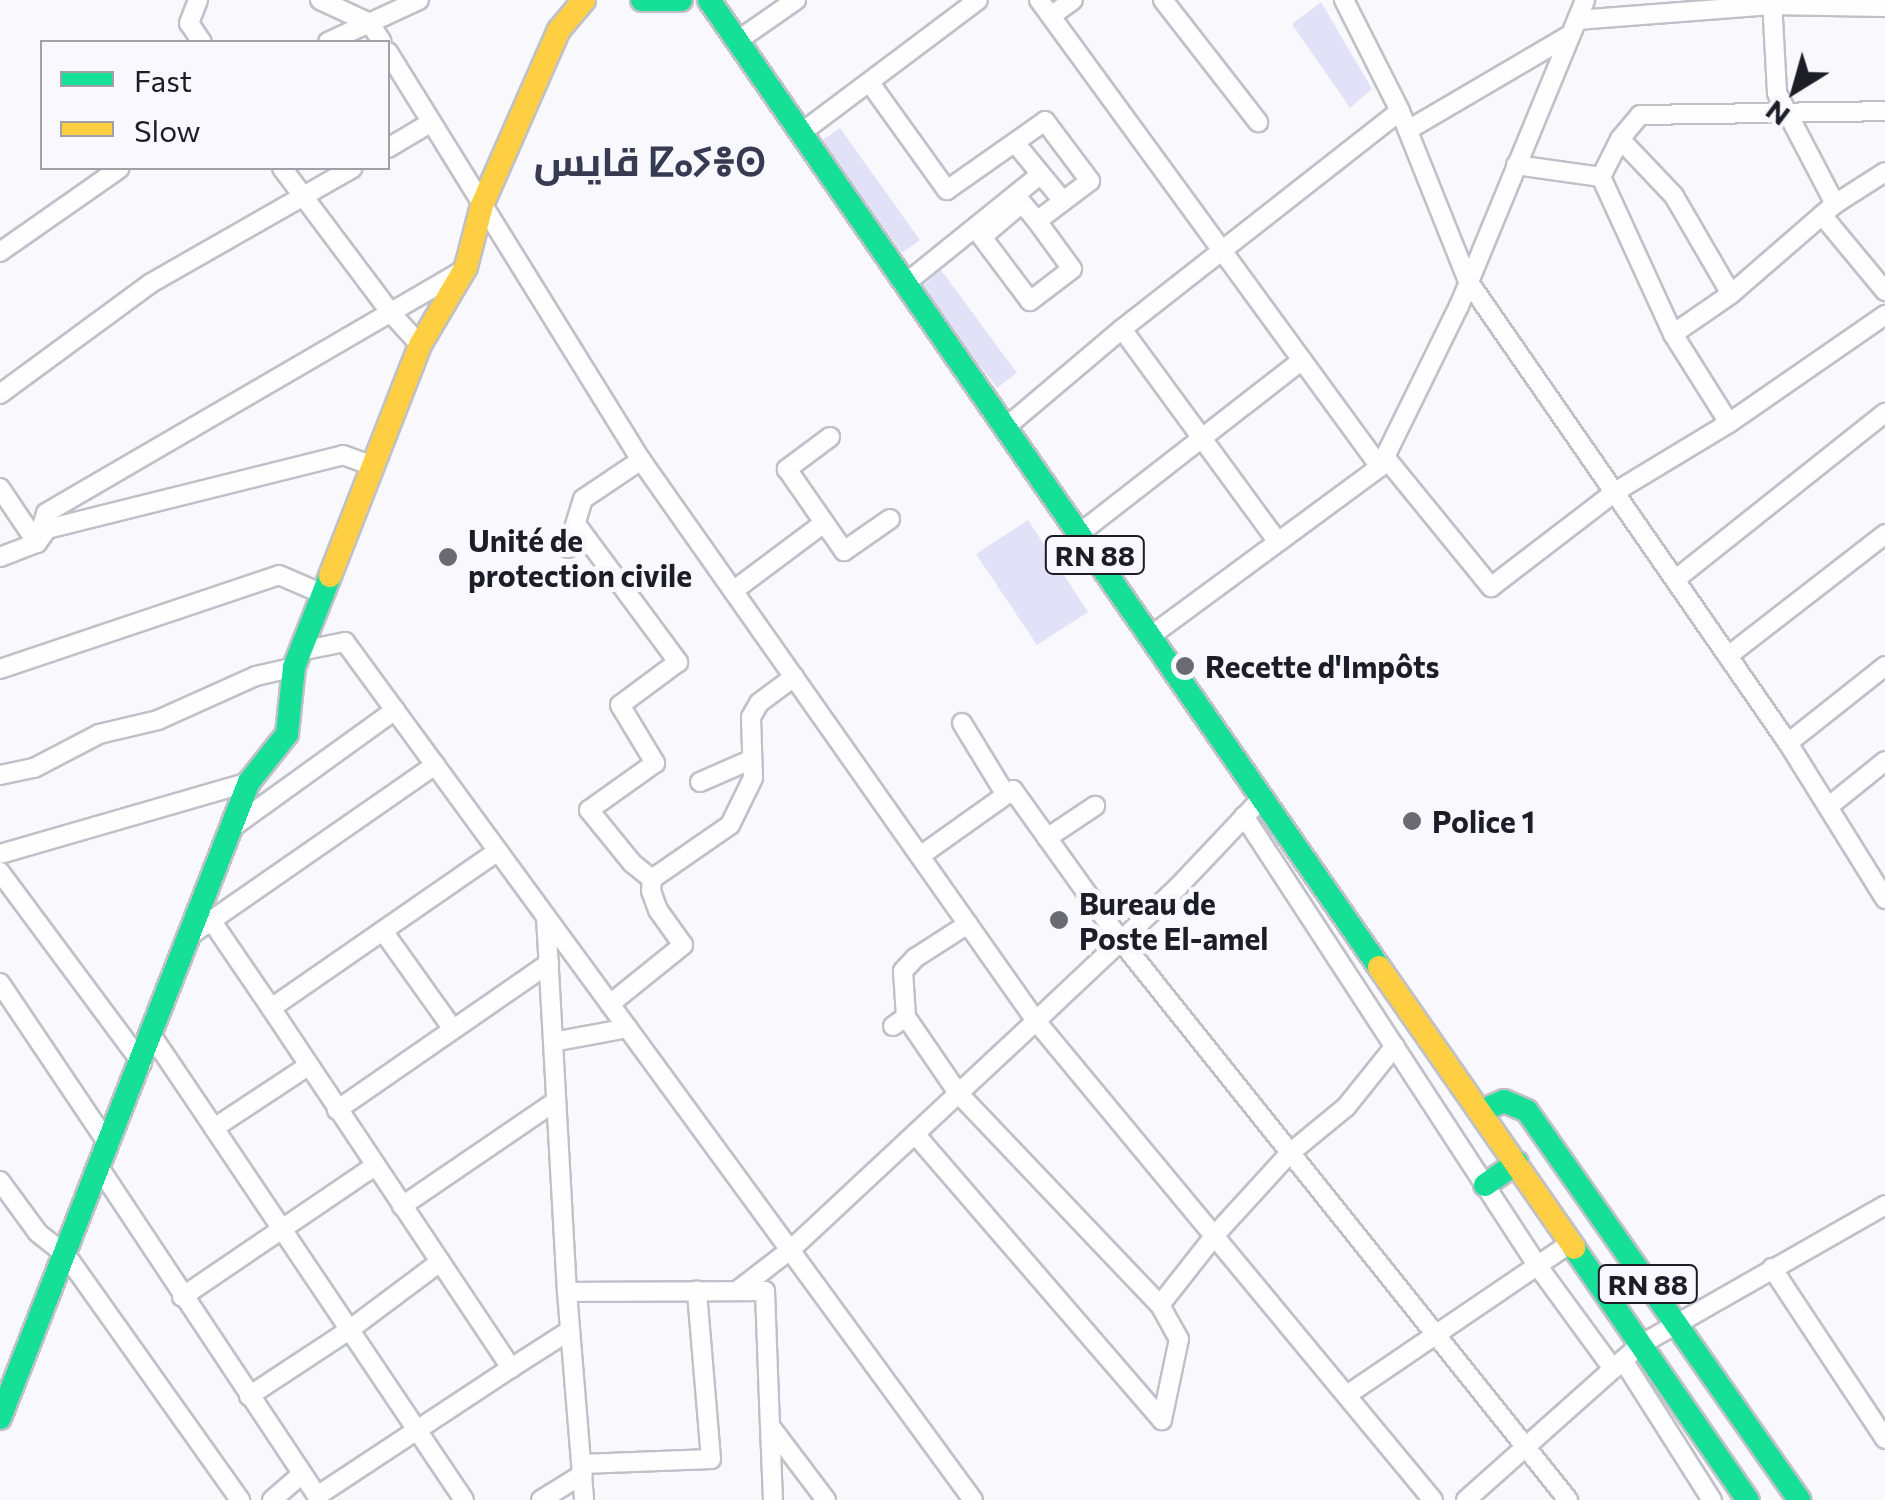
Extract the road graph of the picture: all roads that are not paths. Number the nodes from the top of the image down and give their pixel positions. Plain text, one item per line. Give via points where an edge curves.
1 (198, 0) edge
2 (320, 0) edge
3 (419, 0) edge
4 (584, 0) edge
5 (642, 0) edge
6 (681, 0) edge
7 (796, 0) edge
8 (978, 0) edge
9 (1039, 0) edge
10 (1073, 0) edge
11 (1163, 0) edge
12 (1344, 0) edge
13 (1585, 0) edge
14 (1772, 3) edge
15 (717, 5) edge
16 (1877, 5) edge
17 (1051, 16) junction
18 (370, 23) junction
19 (1574, 27) junction
20 (201, 40) edge
21 (332, 40) edge
22 (381, 40) edge
23 (737, 41) junction
24 (390, 55) edge
25 (870, 84) junction
26 (1788, 110) junction
27 (1885, 110) edge
28 (1400, 111) junction
29 (1258, 122) dead end
30 (430, 124) junction
31 (1408, 130) junction
32 (802, 133) junction
33 (1620, 139) junction
34 (1016, 144) junction
35 (390, 147) edge
36 (1516, 165) junction
37 (117, 170) edge
38 (283, 170) edge
39 (349, 170) edge
40 (1885, 172) edge
41 (1040, 175) junction
42 (1601, 177) junction
43 (301, 197) junction
44 (1063, 201) junction
45 (482, 205) junction
46 (1828, 210) junction
47 (1037, 221) junction
48 (0, 252) edge
49 (1220, 252) junction
50 (466, 268) junction
51 (1468, 281) junction
52 (906, 283) junction
53 (1885, 291) edge
54 (1731, 294) junction
55 (390, 312) junction
56 (1885, 315) edge
57 (1122, 329) junction
58 (1673, 334) junction
59 (420, 345) junction
60 (1301, 361) junction
61 (0, 394) edge
62 (1885, 413) edge
63 (1729, 423) junction
64 (1006, 427) junction
65 (830, 436) dead end
66 (1202, 438) junction
67 (641, 460) junction
68 (1382, 462) junction
69 (372, 466) junction
70 (0, 488) edge
71 (1615, 492) junction
72 (890, 519) dead end
73 (824, 522) junction
74 (576, 524) junction
75 (1080, 533) junction
76 (1885, 534) edge
77 (38, 542) junction
78 (1278, 542) junction
79 (568, 548) dead end
80 (0, 557) edge
81 (1676, 579) junction
82 (734, 591) junction
83 (323, 594) junction
84 (1152, 636) junction
85 (1728, 656) junction
86 (297, 659) junction
87 (1885, 666) edge
88 (0, 669) edge
89 (794, 677) junction
90 (395, 710) junction
91 (962, 723) dead end
92 (1788, 743) junction
93 (750, 760) junction
94 (1885, 761) edge
95 (435, 765) junction
96 (0, 775) edge
97 (248, 782) junction
98 (700, 782) dead end
99 (1006, 795) junction
100 (1263, 797) junction
101 (1096, 806) dead end
102 (1828, 808) junction
103 (1244, 816) junction
104 (230, 829) junction
105 (1047, 838) junction
106 (498, 851) junction
107 (0, 854) edge
108 (920, 856) junction
109 (0, 872) edge
110 (652, 879) junction
111 (1885, 898) edge
112 (546, 917) junction
113 (211, 920) junction
114 (968, 924) junction
115 (1354, 929) junction
116 (383, 931) junction
117 (188, 936) junction
118 (1120, 942) junction
119 (1330, 946) junction
120 (548, 963) junction
121 (0, 983) edge
122 (610, 1004) junction
123 (270, 1008) junction
124 (1036, 1021) junction
125 (628, 1028) junction
126 (453, 1030) junction
127 (150, 1033) junction
128 (553, 1042) junction
129 (1395, 1046) junction
130 (142, 1062) junction
131 (308, 1066) junction
132 (958, 1094) junction
133 (556, 1100) junction
134 (338, 1110) junction
135 (1481, 1110) junction
136 (214, 1128) junction
137 (914, 1134) junction
138 (1290, 1153) junction
139 (1517, 1163) junction
140 (375, 1166) junction
141 (100, 1170) junction
142 (0, 1181) edge
143 (1485, 1186) junction
144 (402, 1206) junction
145 (1884, 1208) edge
146 (282, 1230) junction
147 (1215, 1235) junction
148 (1571, 1243) junction
149 (790, 1250) junction
150 (66, 1255) junction
151 (440, 1262) junction
152 (1537, 1265) junction
153 (1772, 1268) junction
154 (697, 1291) junction
155 (737, 1291) junction
156 (567, 1292) junction
157 (182, 1297) junction
158 (1160, 1305) junction
159 (1675, 1323) junction
160 (350, 1330) junction
161 (569, 1331) junction
162 (1436, 1336) junction
163 (1625, 1358) junction
164 (511, 1368) junction
165 (1347, 1395) junction
166 (249, 1396) junction
167 (0, 1418) edge
168 (770, 1426) junction
169 (418, 1431) junction
170 (1885, 1439) edge
171 (1524, 1449) junction
172 (582, 1469) junction
173 (302, 1474) junction
174 (1737, 1496) edge
175 (319, 1498) edge
176 (240, 1500) edge
177 (272, 1500) edge
178 (464, 1500) edge
179 (542, 1500) edge
180 (584, 1500) edge
181 (773, 1500) edge
182 (826, 1500) edge
183 (973, 1500) edge
184 (1433, 1500) edge
185 (1466, 1500) edge
186 (1568, 1500) edge
187 (1712, 1500) edge
188 (1799, 1500) edge

1 - 20 street via 189,23
2 - 18 street
3 - 18 street
4 - 45 main road via 560,30
5 - 6 main road
7 - 23 street
8 - 25 street
9 - 17 street
10 - 17 street
11 - 29 street
12 - 28 street
13 - 19 street
14 - 16 street
14 - 19 street
14 - 26 street via 1778,93
15 - 23 main road, RN 88
17 - 49 street
18 - 21 street
18 - 22 street
19 - 31 street
19 - 36 street
23 - 32 main road, RN 88
24 - 30 street
25 - 32 street
25 - 34 street via 948,190
26 - 27 street
26 - 33 street via 1640,116
26 - 46 street
28 - 31 street
28 - 49 street
30 - 35 street
30 - 45 street
31 - 51 street
32 - 52 main road, RN 88
33 - 42 street
33 - 54 street via 1674,196
34 - 41 street
34 - 44 street via 1045,122 1090,182
36 - 42 street
36 - 51 street
37 - 48 street
38 - 43 street
39 - 43 street
40 - 46 street
41 - 44 street
41 - 52 street
42 - 58 street
43 - 55 street
43 - 61 street via 152,283
44 - 47 street
45 - 50 main road
45 - 67 street
46 - 53 street
46 - 54 street
47 - 47 street via 1022,203 982,236 1030,301 1072,269
49 - 57 street
49 - 60 street
50 - 55 street
50 - 59 main road
51 - 68 street
51 - 71 street
52 - 64 main road, RN 88
54 - 58 street
55 - 59 street
55 - 77 street via 46,513
56 - 63 street
57 - 64 street
57 - 66 street
58 - 63 street
59 - 69 main road
60 - 66 street
60 - 68 street
62 - 81 street
63 - 71 street
64 - 75 main road, RN 88
65 - 73 street via 787,468
66 - 75 street
66 - 78 street
67 - 74 street via 583,498
67 - 82 street
68 - 71 street via 1491,587
68 - 78 street
69 - 77 street via 343,455 47,529
69 - 83 main road
70 - 77 street
71 - 81 street
72 - 73 street via 844,552
73 - 82 street
74 - 79 street
74 - 110 street via 678,662 620,704 656,762 590,810
75 - 84 main road, RN 88
76 - 85 street
77 - 80 street
78 - 84 street
81 - 85 street
82 - 89 street
83 - 86 main road
83 - 88 street via 279,574
84 - 100 main road, RN 88
85 - 92 street
86 - 90 street via 345,642
86 - 96 street via 158,720 99,734 34,768
86 - 97 main road via 288,734
87 - 92 street
89 - 93 street via 758,703
89 - 108 street
90 - 95 street
90 - 104 street
91 - 99 street
92 - 102 street
93 - 98 street
93 - 110 street via 753,778 730,825
94 - 102 street
95 - 106 street
95 - 113 street
97 - 104 main road
97 - 107 street
99 - 105 street via 1013,790
99 - 108 street
100 - 103 street
100 - 115 main road, RN 88
101 - 105 street
102 - 111 street
103 - 118 street
103 - 119 street
104 - 117 main road
105 - 118 street
106 - 112 street
106 - 116 street
108 - 114 street
109 - 130 street
110 - 122 street via 658,910 683,946
112 - 120 street
112 - 122 street
113 - 117 street
113 - 123 street
114 - 124 street
114 - 132 street via 903,971 899,1021
115 - 119 main road
115 - 135 main road, RN 88
116 - 123 street
116 - 126 street
117 - 127 main road
118 - 124 street
118 - 138 street
119 - 129 street
120 - 126 street
120 - 128 street
121 - 141 street via 106,1141
122 - 125 street
123 - 131 street
124 - 132 street
124 - 147 street
125 - 128 street
125 - 149 street
126 - 134 street
127 - 130 main road
127 - 136 street
128 - 133 street
129 - 138 street via 1346,1107
129 - 143 street
130 - 141 main road
131 - 134 street
131 - 136 street
132 - 137 street
132 - 158 street
133 - 144 street
133 - 156 street
134 - 140 street
135 - 139 main road
135 - 159 main road, RN 88 via 1504,1100 1527,1111
136 - 146 street
137 - 149 street
137 - 158 street via 1162,1420 1179,1339
138 - 147 street
138 - 162 street
139 - 143 main road
139 - 148 main road
140 - 144 street
140 - 146 street
141 - 150 main road
141 - 157 street
142 - 150 street via 38,1233
143 - 152 street
144 - 151 street
145 - 153 street
146 - 157 street
146 - 160 street
147 - 158 street
147 - 165 street
148 - 152 street
148 - 163 main road
149 - 155 street
149 - 183 street
150 - 167 main road
150 - 176 street
151 - 160 street
151 - 164 street
152 - 162 street
152 - 163 street
153 - 159 street
153 - 170 street
154 - 155 street
154 - 156 street
154 - 172 street via 710,1459
155 - 168 street via 765,1291
156 - 161 street
157 - 166 street
159 - 163 street
159 - 188 main road, RN 88
160 - 166 street
160 - 169 street
161 - 164 street
161 - 172 street
162 - 165 street
162 - 171 street
163 - 171 street
163 - 174 main road
163 - 187 street
164 - 169 street
165 - 184 street
166 - 173 street
168 - 181 street
168 - 182 street
169 - 175 street
169 - 178 street
171 - 185 street
171 - 186 street
172 - 179 street
172 - 180 street
173 - 175 street
173 - 177 street

